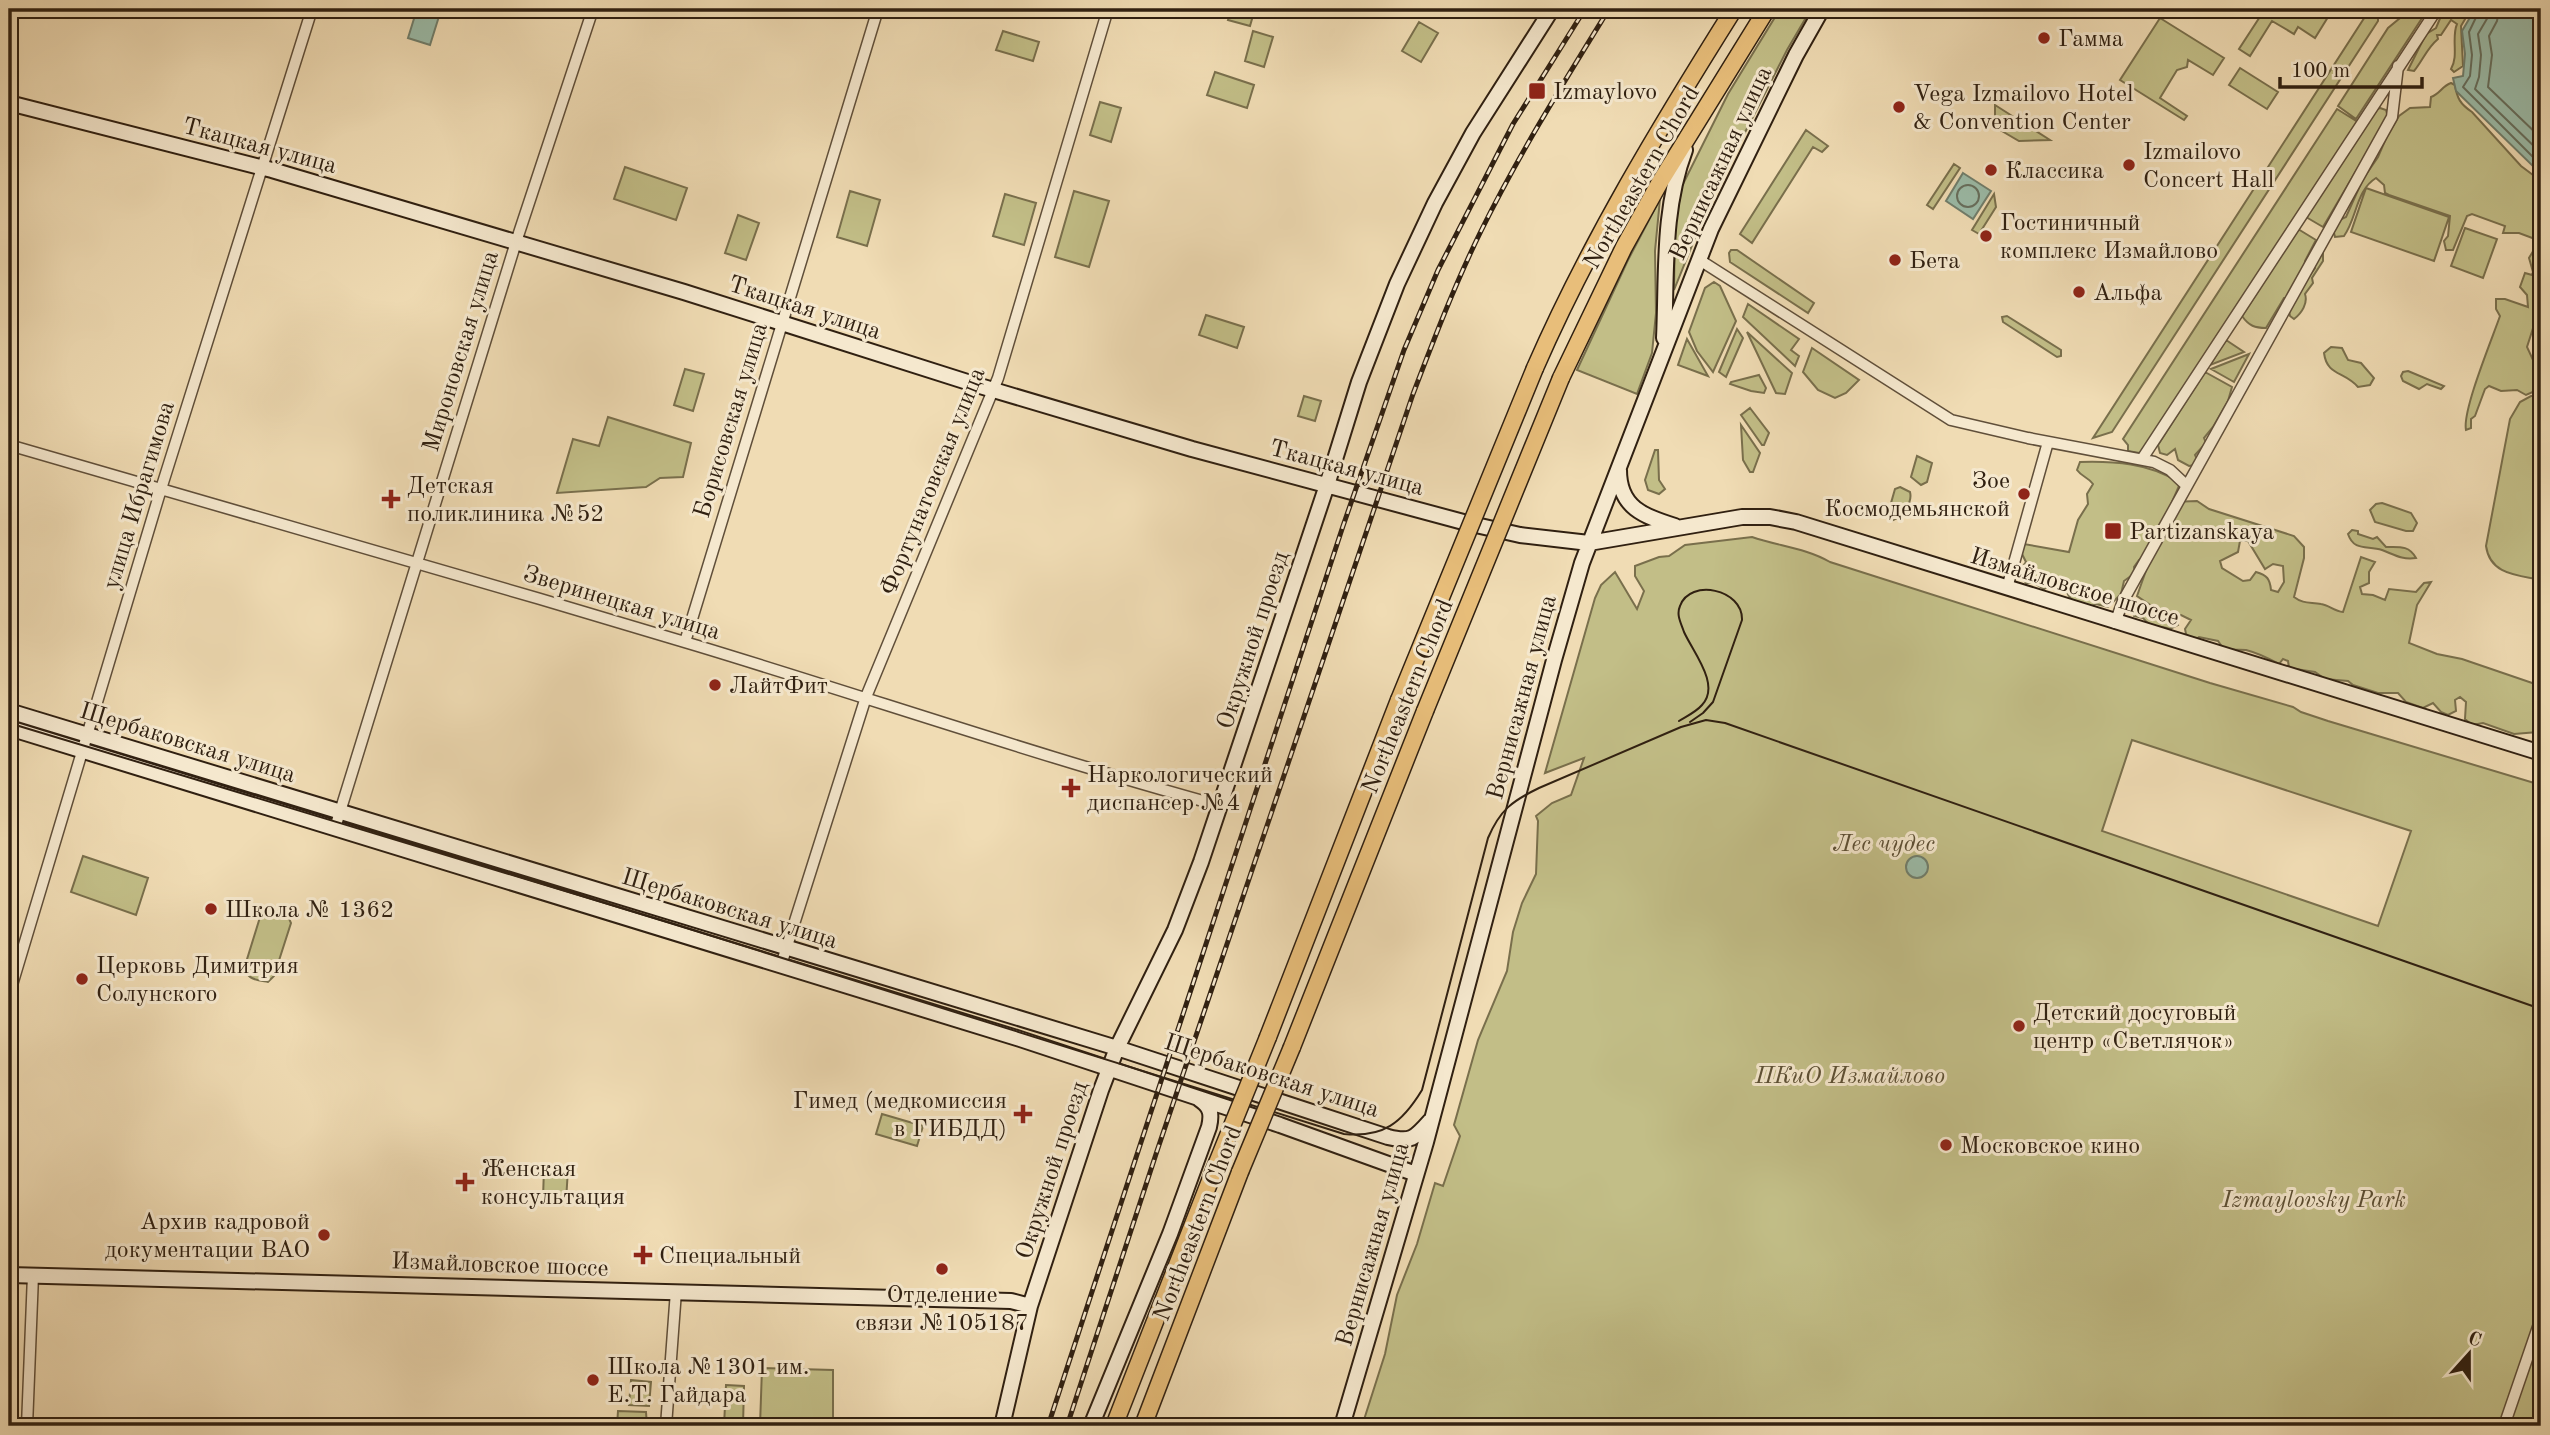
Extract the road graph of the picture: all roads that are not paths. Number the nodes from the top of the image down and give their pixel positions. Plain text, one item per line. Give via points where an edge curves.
1 (312, 9) edge
2 (593, 9) edge
3 (878, 9) edge
4 (1108, 9) edge
5 (1552, 9) edge
6 (1734, 9) edge
7 (1767, 9) edge
8 (1822, 9) edge
9 (2437, 9) edge
10 (2398, 66) junction
11 (9, 103) edge
12 (2373, 105) junction
13 (2394, 109) junction
14 (1693, 127) junction
15 (262, 168) junction
16 (516, 242) junction
17 (1698, 259) junction
18 (782, 324) junction
19 (1663, 349) junction
20 (993, 390) junction
21 (2048, 442) junction
22 (9, 445) edge
23 (2142, 459) junction
24 (1619, 468) junction
25 (1327, 485) junction
26 (2187, 486) junction
27 (161, 489) junction
28 (1676, 527) junction
29 (1589, 543) junction
30 (417, 563) junction
31 (2007, 588) junction
32 (2115, 623) junction
33 (685, 642) junction
34 (866, 697) junction
35 (9, 711) edge
36 (9, 728) edge
37 (87, 735) junction
38 (84, 751) junction
39 (2541, 753) edge
40 (1221, 806) junction
41 (340, 813) junction
42 (335, 828) junction
43 (786, 948) junction
44 (781, 965) junction
45 (9, 995) edge
46 (1117, 1048) junction
47 (1109, 1068) junction
48 (1195, 1096) junction
49 (1431, 1120) junction
50 (1416, 1174) junction
51 (9, 1275) edge
52 (33, 1275) junction
53 (676, 1291) junction
54 (1030, 1306) junction
55 (2541, 1318) edge
56 (27, 1426) edge
57 (666, 1426) edge
58 (1002, 1426) edge
59 (1091, 1426) edge
60 (1114, 1426) edge
61 (1143, 1426) edge
62 (1342, 1426) edge
63 (2504, 1426) edge

1 - 15 street, улица Ибрагимова
2 - 16 street, Мироновская улица
3 - 18 street, Борисовская улица
4 - 20 street, Фортунатовская улица
5 - 25 main road, Окружной проезд via 1473,133 1419,235 1359,382
6 - 60 main road, Northeastern Chord, bridge via 1598,236 1535,368 1399,700
7 - 14 main road, Northeastern Chord
8 - 17 main road, Вернисажная улица
9 - 10 street
10 - 12 street
10 - 13 street
11 - 15 main road, Ткацкая улица
12 - 13 street via 2389,103
12 - 23 street
13 - 26 street
14 - 19 main road via 1679,166 1668,221
14 - 61 main road, Northeastern Chord, bridge via 1624,247 1561,378 1240,1172
15 - 16 main road, Ткацкая улица
15 - 27 street, улица Ибрагимова
16 - 18 main road, Ткацкая улица
16 - 30 street, Мироновская улица
17 - 19 main road, Вернисажная улица
17 - 21 street via 1951,420
18 - 20 main road, Ткацкая улица
18 - 33 street, Борисовская улица
19 - 24 main road, Вернисажная улица
20 - 25 main road, Ткацкая улица
20 - 34 street, Фортунатовская улица
21 - 23 street
21 - 31 street
22 - 27 street, Зверинецкая улица
23 - 26 street via 2170,470
24 - 28 main road via 1622,492 1633,508
24 - 29 main road, Вернисажная улица
25 - 29 main road, Ткацкая улица via 1520,535
25 - 40 main road, Окружной проезд
26 - 32 street
27 - 30 street, Зверинецкая улица
27 - 37 street, улица Ибрагимова
28 - 29 main road, Измайловское шоссе
28 - 31 main road, Измайловское шоссе via 1770,517
29 - 49 main road, Вернисажная улица
30 - 33 street, Зверинецкая улица
30 - 41 street, Мироновская улица
31 - 32 main road, Измайловское шоссе
32 - 39 main road, Измайловское шоссе
33 - 34 street, Зверинецкая улица
34 - 40 street, Зверинецкая улица
34 - 43 street, Фортунатовская улица
35 - 37 main road, Щербаковская улица
36 - 38 main road, Щербаковская улица
37 - 38 street, улица Ибрагимова
37 - 41 main road, Щербаковская улица
38 - 42 main road, Щербаковская улица
38 - 45 street, улица Ибрагимова
40 - 46 main road, Окружной проезд via 1175,929
41 - 42 street, Мироновская улица
41 - 43 main road, Щербаковская улица
42 - 44 main road, Щербаковская улица
43 - 44 street, Фортунатовская улица
43 - 46 main road, Щербаковская улица
44 - 47 main road, Щербаковская улица
46 - 47 main road, Окружной проезд
46 - 49 main road, Щербаковская улица via 1399,1139 1414,1138
47 - 48 main road, Щербаковская улица
47 - 54 main road, Окружной проезд
48 - 50 main road, Щербаковская улица
48 - 59 main road via 1212,1115 1209,1127
49 - 50 main road, Вернисажная улица
50 - 62 main road, Вернисажная улица
51 - 52 main road, Измайловское шоссе
52 - 53 main road, Измайловское шоссе
52 - 56 street
53 - 54 main road, Измайловское шоссе via 1011,1301
53 - 57 street
54 - 58 main road, Окружной проезд
55 - 63 street

